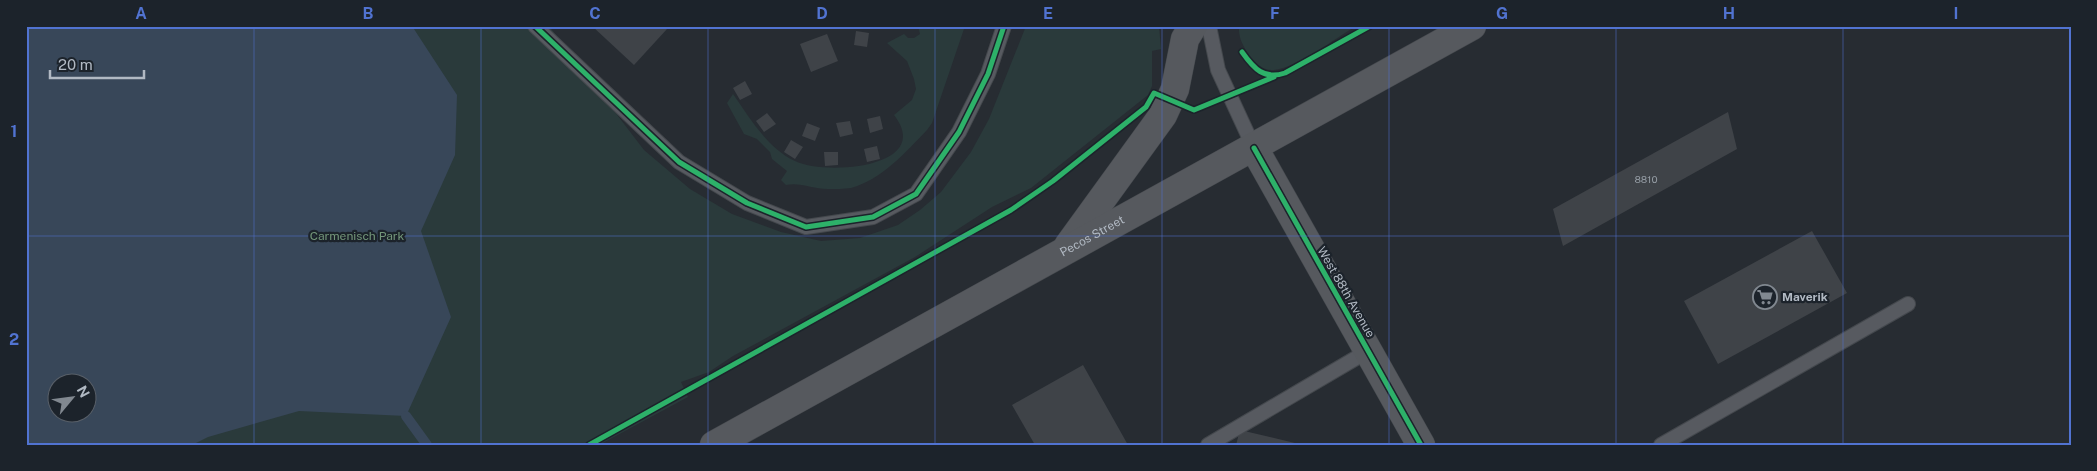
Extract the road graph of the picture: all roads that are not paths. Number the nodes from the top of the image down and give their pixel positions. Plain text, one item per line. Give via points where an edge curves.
1 (535, 26) edge
2 (1004, 26) edge
3 (1193, 26) edge
4 (1209, 26) edge
5 (1472, 26) edge
6 (1254, 148) junction
7 (1063, 252) junction
8 (1908, 304) dead end
9 (1368, 351) junction
10 (714, 445) edge
11 (1208, 445) edge
12 (1421, 445) edge
13 (1661, 445) edge

1 - 2 lane via 678,162 748,204 806,227 873,217 916,194 959,132 988,74
3 - 7 main road via 1185,39 1175,90 1163,115
4 - 6 lane via 1218,70
5 - 6 main road, Pecos Street
6 - 7 main road, Pecos Street
6 - 9 main road, West 88th Avenue
7 - 10 main road, Pecos Street
8 - 13 lane
9 - 11 lane
9 - 12 main road, West 88th Avenue

